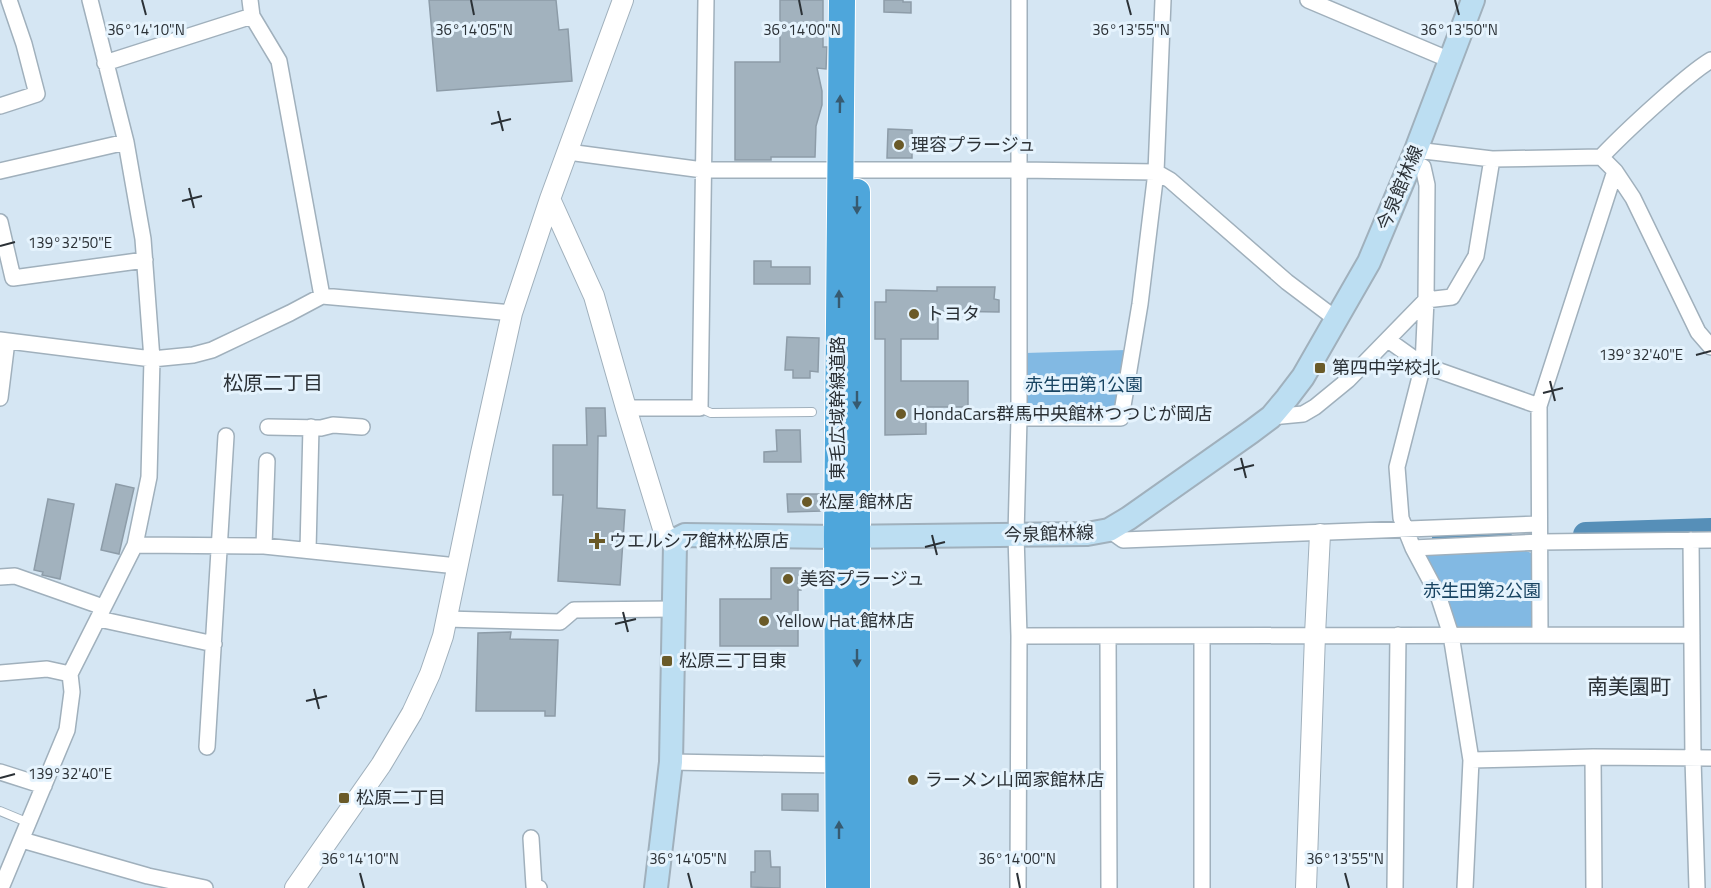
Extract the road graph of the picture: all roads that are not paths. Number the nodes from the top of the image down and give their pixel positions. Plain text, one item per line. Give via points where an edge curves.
1 (9, 0) edge
2 (90, 0) edge
3 (250, 0) edge
4 (623, 0) edge
5 (706, 0) edge
6 (842, 0) edge
7 (859, 0) edge
8 (1019, 0) edge
9 (1163, 0) edge
10 (1308, 0) edge
11 (1473, 0) edge
12 (252, 16) junction
13 (1450, 60) junction
14 (1711, 60) edge
15 (105, 63) junction
16 (0, 106) edge
17 (126, 142) junction
18 (568, 152) junction
19 (1414, 156) junction
20 (1601, 157) junction
21 (1492, 159) junction
22 (703, 170) junction
23 (848, 170) junction
24 (1020, 170) junction
25 (0, 171) edge
26 (1615, 171) junction
27 (1156, 172) junction
28 (550, 199) junction
29 (0, 222) edge
30 (145, 260) junction
31 (322, 296) junction
32 (1426, 300) junction
33 (512, 313) junction
34 (1336, 320) junction
35 (3, 340) edge
36 (1388, 340) junction
37 (1711, 347) edge
38 (152, 359) junction
39 (1423, 365) junction
40 (0, 398) edge
41 (1539, 406) junction
42 (626, 408) junction
43 (700, 408) junction
44 (812, 412) dead end
45 (1271, 417) junction
46 (1019, 418) junction
47 (268, 427) dead end
48 (311, 427) junction
49 (362, 427) dead end
50 (226, 436) dead end
51 (267, 461) dead end
52 (1539, 524) junction
53 (1109, 530) junction
54 (1406, 530) junction
55 (1320, 534) junction
56 (1016, 536) junction
57 (847, 537) junction
58 (1691, 540) junction
59 (1711, 540) edge
60 (1541, 542) junction
61 (675, 544) junction
62 (135, 545) junction
63 (218, 545) junction
64 (264, 546) junction
65 (1413, 548) junction
66 (308, 550) junction
67 (457, 566) junction
68 (0, 577) edge
69 (674, 609) junction
70 (101, 613) junction
71 (446, 620) junction
72 (1398, 635) junction
73 (1451, 635) junction
74 (1540, 635) junction
75 (1692, 635) junction
76 (1019, 636) junction
77 (1108, 636) junction
78 (1202, 636) junction
79 (1315, 636) junction
80 (214, 644) junction
81 (0, 673) edge
82 (70, 674) junction
83 (207, 747) dead end
84 (1593, 757) junction
85 (1711, 758) edge
86 (1693, 759) junction
87 (1471, 760) junction
88 (671, 762) junction
89 (838, 765) junction
90 (0, 772) edge
91 (44, 786) junction
92 (0, 811) edge
93 (29, 823) junction
94 (531, 838) dead end
95 (22, 840) junction
96 (1, 888) edge
97 (205, 888) edge
98 (295, 888) edge
99 (539, 888) edge
100 (656, 888) edge
101 (839, 888) edge
102 (857, 888) edge
103 (1018, 888) edge
104 (1109, 888) edge
105 (1202, 888) edge
106 (1306, 888) edge
107 (1395, 888) edge
108 (1465, 888) edge
109 (1594, 888) edge
110 (1697, 888) edge

1 - 16 street via 38,94
2 - 15 street
3 - 12 street
4 - 18 street
5 - 22 street
23 -> 6 highway, 東毛広域幹線道路
7 - 23 highway, 東毛広域幹線道路
8 - 24 street
9 - 27 street
10 - 13 street
11 - 13 main road, 今泉館林線
12 - 15 street
12 - 31 street via 279,61
13 - 19 main road, 今泉館林線
14 - 20 street via 1653,107
15 - 17 street
17 - 25 street
17 - 30 street
18 - 22 street
18 - 28 street
19 - 21 street
19 - 32 street via 1423,167 1427,185
19 - 34 main road, 今泉館林線 via 1369,261
20 - 21 street
20 - 26 street
21 - 32 street via 1476,256 1452,297
22 - 23 street
22 - 43 street
23 - 24 street
23 - 57 highway, 東毛広域幹線道路
24 - 27 street
24 - 46 street
26 - 37 street via 1634,198 1698,332
26 - 41 street
27 - 34 street
27 - 46 street via 1121,418
28 - 33 street
28 - 42 street via 594,296
29 - 30 street via 13,278
30 - 38 street
31 - 33 street
31 - 38 street via 212,350
32 - 36 street
32 - 39 street
33 - 67 street
34 - 45 main road, 今泉館林線 via 1303,377
35 - 38 street
35 - 40 street
36 - 39 street
36 - 45 street via 1316,407 1303,414
38 - 62 street via 149,477
39 - 41 street
39 - 54 street via 1397,467 1401,518
41 - 52 street
42 - 43 street
42 - 61 street via 664,532
43 - 44 lane via 711,413
45 - 53 main road, 今泉館林線
46 - 56 street
47 - 48 street
48 - 49 street
48 - 66 street
50 - 63 street
51 - 64 street
52 - 54 street
52 - 60 street
53 - 55 street via 1123,540
53 - 56 main road, 今泉館林線
54 - 55 street
54 - 65 street
55 - 79 street
56 - 57 main road, 今泉館林線
56 - 76 street
57 - 61 main road, 今泉館林線 via 685,536
57 - 89 highway, 東毛広域幹線道路
57 -> 102 highway, 東毛広域幹線道路
58 - 59 street
58 - 60 street
58 - 75 street
60 - 65 street
60 - 74 street
61 - 69 main road
62 - 63 street
62 - 70 street
63 - 64 street
63 - 80 street
64 - 66 street
65 - 73 street via 1438,595
66 - 67 street
67 - 71 street
68 - 70 street via 15,576
69 - 71 street via 574,610 560,622
69 - 88 main road
70 - 80 street
70 - 82 street
71 - 98 street via 430,674 412,713 381,765
72 - 73 street
72 - 79 street
72 - 107 street
73 - 74 street
73 - 87 street
74 - 75 street
75 - 86 street
76 - 77 street
76 - 103 street
77 - 78 street
77 - 104 street
78 - 79 street
78 - 105 street
79 - 106 street
80 - 83 street
81 - 82 street via 47,669
82 - 91 street via 67,730
84 - 86 street
84 - 87 street
84 - 109 street
85 - 86 street
86 - 110 street
87 - 108 street
88 - 89 street
88 - 100 main road
101 -> 89 highway, 東毛広域幹線道路
90 - 91 street
91 - 93 street
92 - 93 lane
93 - 95 street
94 - 99 street via 534,886
95 - 96 street
95 - 97 street

